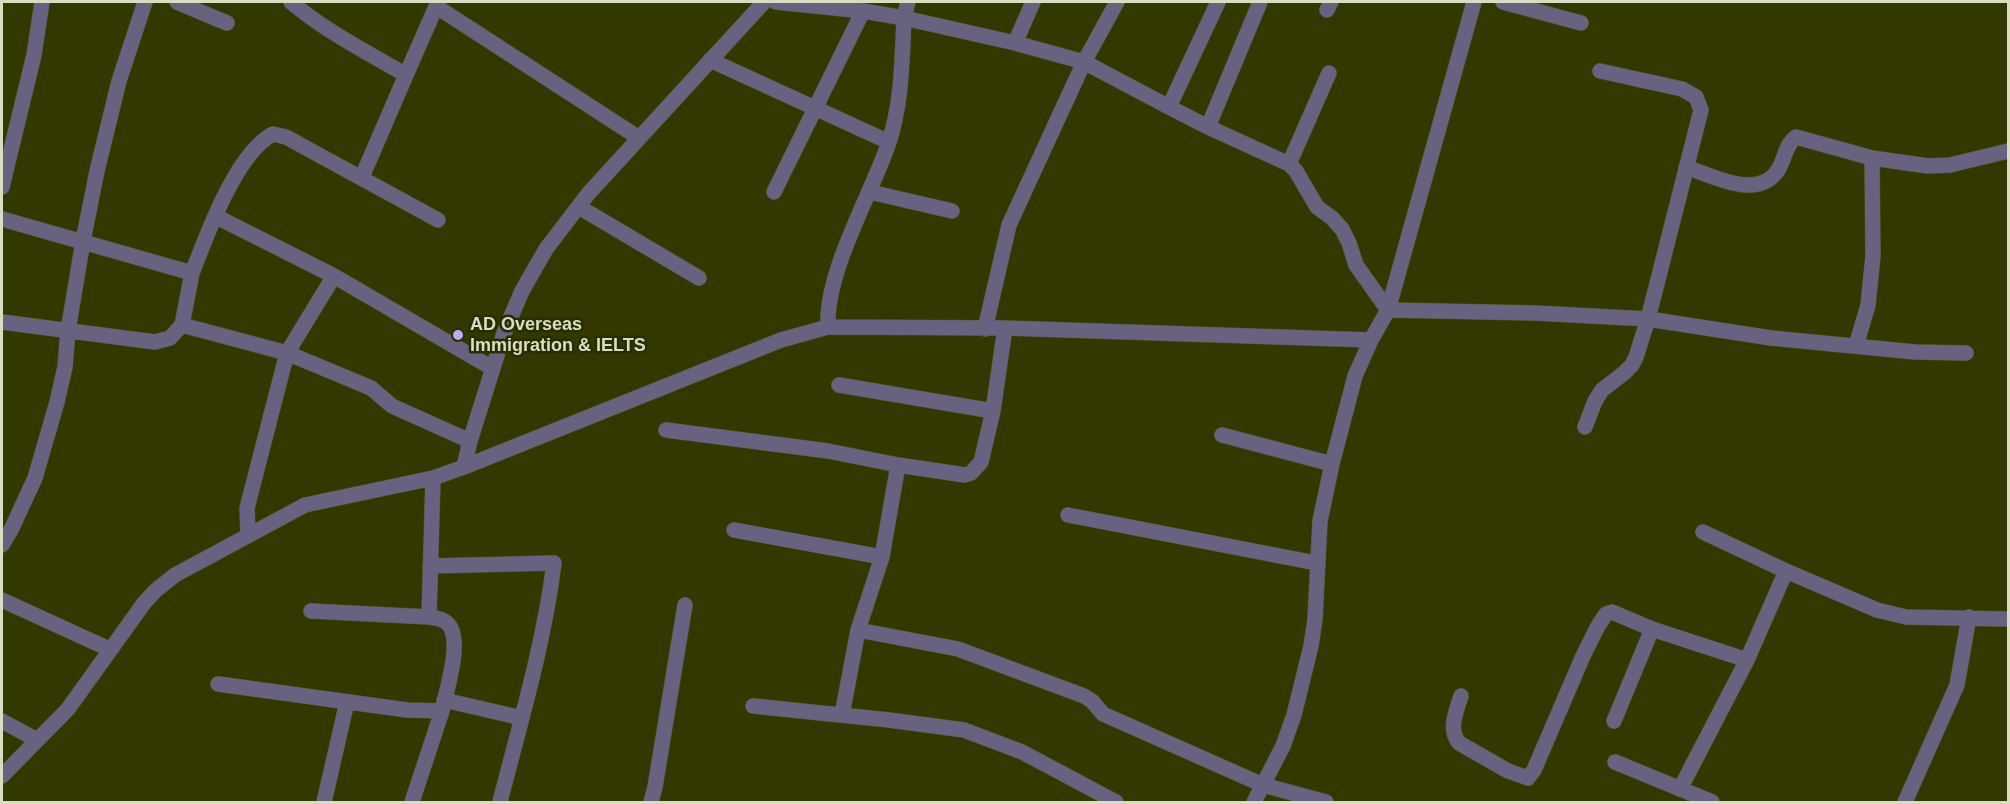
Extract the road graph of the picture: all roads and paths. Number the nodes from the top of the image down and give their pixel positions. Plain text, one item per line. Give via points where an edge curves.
1 (42, 2) edge
2 (145, 2) edge
3 (177, 2) edge
4 (291, 2) edge
5 (764, 2) edge
6 (776, 2) edge
7 (908, 2) edge
8 (1033, 2) edge
9 (1117, 2) edge
10 (1218, 2) edge
11 (1260, 2) edge
12 (1474, 2) edge
13 (1503, 2) edge
14 (437, 4) edge
15 (863, 11) junction
16 (904, 18) junction
17 (227, 23) dead end
18 (1581, 23) dead end
19 (1015, 43) junction
20 (710, 60) junction
21 (1084, 62) junction
22 (1600, 71) dead end
23 (1329, 73) dead end
24 (406, 75) junction
25 (1168, 107) junction
26 (815, 108) junction
27 (1208, 127) junction
28 (639, 138) junction
29 (889, 142) junction
30 (2008, 150) edge
31 (1872, 158) junction
32 (1289, 164) junction
33 (1686, 166) junction
34 (362, 177) junction
35 (2, 187) edge
36 (774, 192) dead end
37 (870, 192) junction
38 (579, 207) junction
39 (952, 211) dead end
40 (215, 216) junction
41 (2, 219) edge
42 (438, 220) dead end
43 (82, 241) junction
44 (192, 273) junction
45 (334, 276) junction
46 (699, 278) dead end
47 (1388, 310) junction
48 (1648, 320) junction
49 (2, 322) edge
50 (182, 325) junction
51 (828, 327) junction
52 (1005, 328) junction
53 (985, 329) junction
54 (68, 331) junction
55 (1371, 340) junction
56 (1856, 346) junction
57 (287, 353) junction
58 (1966, 353) dead end
59 (492, 368) junction
60 (839, 385) dead end
61 (993, 411) junction
62 (1584, 427) dead end
63 (666, 430) dead end
64 (1222, 435) dead end
65 (470, 441) junction
66 (1332, 464) junction
67 (898, 465) junction
68 (464, 467) junction
69 (433, 478) junction
70 (1068, 515) dead end
71 (734, 530) dead end
72 (1703, 532) dead end
73 (248, 534) junction
74 (2, 545) edge
75 (882, 557) junction
76 (1316, 563) junction
77 (430, 566) junction
78 (1786, 571) junction
79 (2, 600) edge
80 (685, 604) dead end
81 (311, 611) dead end
82 (429, 617) junction
83 (1970, 617) junction
84 (2008, 619) edge
85 (1652, 628) junction
86 (858, 630) junction
87 (110, 649) junction
88 (1747, 660) junction
89 (218, 684) dead end
90 (1461, 696) dead end
91 (347, 702) junction
92 (443, 706) junction
93 (753, 706) dead end
94 (842, 715) junction
95 (522, 718) junction
96 (2, 721) edge
97 (1614, 721) dead end
98 (37, 740) junction
99 (1615, 762) dead end
100 (2, 776) edge
101 (1263, 785) junction
102 (1680, 789) junction
103 (324, 802) edge
104 (412, 802) edge
105 (500, 802) edge
106 (651, 802) edge
107 (1116, 802) edge
108 (1254, 802) edge
109 (1326, 802) edge
110 (1712, 802) edge
111 (1905, 802) edge

1 - 35 street via 34,55
2 - 43 street via 119,81
3 - 17 street
4 - 24 street via 334,33
5 - 20 street
6 - 15 street
7 - 16 street
8 - 19 street
9 - 21 street
10 - 25 street
11 - 27 street
12 - 47 street
13 - 18 street
14 - 24 street
14 - 28 street
15 - 16 street
15 - 26 street
16 - 19 street
16 - 29 street via 900,89
19 - 21 street
20 - 26 street
20 - 28 street
21 - 25 street
21 - 53 street via 1009,225
22 - 33 street via 1682,89 1696,97 1701,110
23 - 32 street
24 - 34 street
25 - 27 street
26 - 29 street
26 - 36 street
27 - 32 street
28 - 38 street
29 - 37 street
30 - 31 street via 1950,165
31 - 33 street via 1796,137 1788,145 1779,169 1758,186 1737,184
31 - 56 street via 1873,256 1868,305
32 - 47 street via 1317,207 1342,230 1356,265
33 - 48 street
34 - 40 street via 273,134 246,159
34 - 42 street
37 - 39 street
37 - 51 street via 830,295
38 - 46 street
38 - 59 street via 546,249 522,291
40 - 44 street
40 - 45 street
41 - 43 street
43 - 44 street
43 - 54 street
44 - 50 street
45 - 57 street
45 - 59 street
47 - 48 street
47 - 55 street
48 - 56 street
48 - 62 street via 1632,365 1602,390
49 - 54 street
50 - 54 street via 170,338 155,342
50 - 57 street
51 - 53 street
51 - 68 street via 782,340
52 - 53 street
52 - 55 street
52 - 61 street
54 - 74 street via 65,367 35,478
55 - 66 street via 1355,376
56 - 58 street
57 - 65 street via 371,388 392,406
57 - 73 street via 247,508
59 - 65 street
60 - 61 street
61 - 67 street via 981,462 971,473 958,475
63 - 67 street via 828,451
64 - 66 street
65 - 68 street
66 - 76 street
67 - 75 street
68 - 69 street
69 - 73 street via 305,505
69 - 77 street
70 - 76 street
71 - 75 street
72 - 78 street
73 - 87 street via 182,570 155,591
75 - 86 street
76 - 101 street via 1311,646 1294,715
77 - 82 street
77 - 95 street via 554,563
78 - 83 street via 1877,610 1906,617
78 - 88 street
79 - 87 street
80 - 106 street
81 - 82 street
82 - 92 street via 448,623 453,634 454,654
83 - 84 street
83 - 111 street via 1957,685
85 - 88 street
85 - 90 street via 1612,612 1602,618 1528,778 1508,771 1455,738 1452,729
85 - 97 street
86 - 94 street
86 - 101 street via 958,649 1084,696 1103,714
87 - 98 street via 68,709
88 - 102 street
89 - 91 street
91 - 92 street via 407,710
91 - 103 street
92 - 95 street
92 - 104 street
93 - 94 street
94 - 107 street via 964,730 1022,752
95 - 105 street
96 - 98 street
98 - 100 street
99 - 102 street
101 - 108 street
101 - 109 street
102 - 110 street

